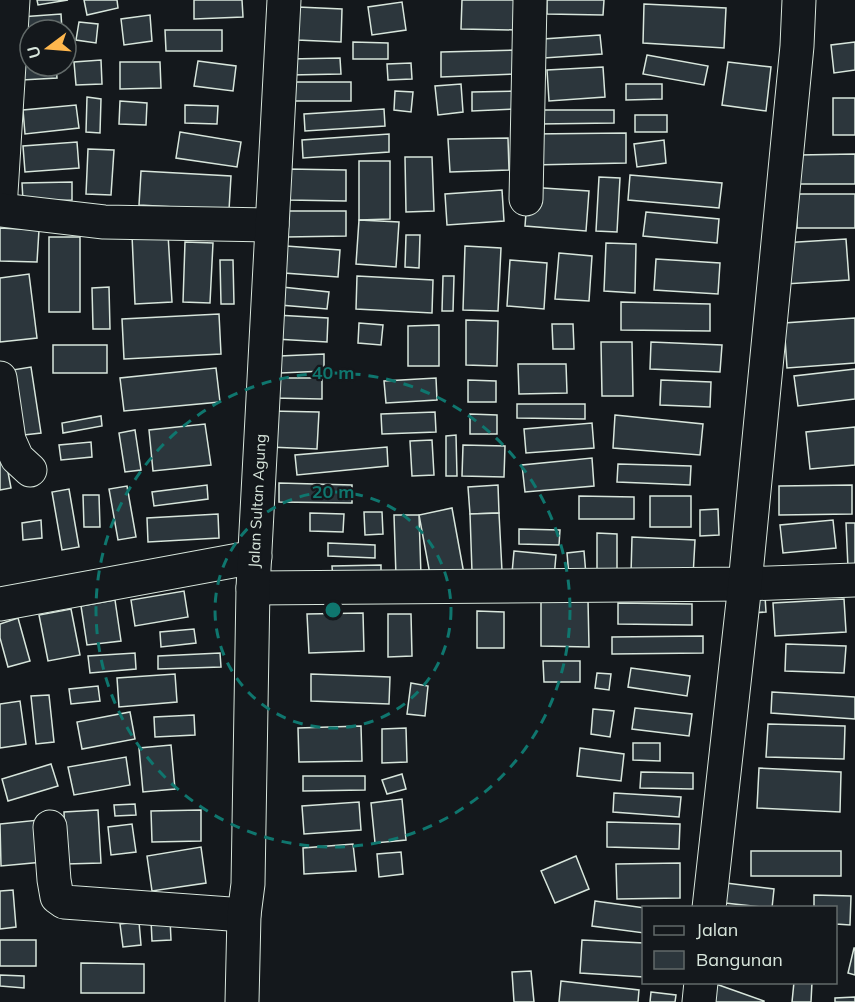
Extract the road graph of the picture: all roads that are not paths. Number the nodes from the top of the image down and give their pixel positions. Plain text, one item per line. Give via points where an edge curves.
1 (13, 0) edge
2 (284, 0) edge
3 (530, 0) edge
4 (799, 0) edge
5 (526, 200) dead end
6 (0, 210) edge
7 (272, 225) junction
8 (0, 378) edge
9 (30, 470) dead end
10 (254, 572) junction
11 (855, 580) edge
12 (745, 584) junction
13 (0, 604) edge
14 (50, 827) dead end
15 (709, 906) edge
16 (244, 915) junction
17 (701, 984) edge
18 (242, 1002) edge
19 (699, 1002) edge

1 - 6 street
2 - 7 street, Jalan Sultan Agung
3 - 5 street
4 - 12 street
6 - 7 street via 104,222
7 - 10 street, Jalan Sultan Agung
8 - 9 street via 9,440 16,458
10 - 12 street
10 - 13 street
10 - 16 street, Jalan Sultan Agung
11 - 12 street
12 - 15 street
14 - 16 street via 57,897 64,902
16 - 18 street, Jalan Sultan Agung
17 - 19 street

